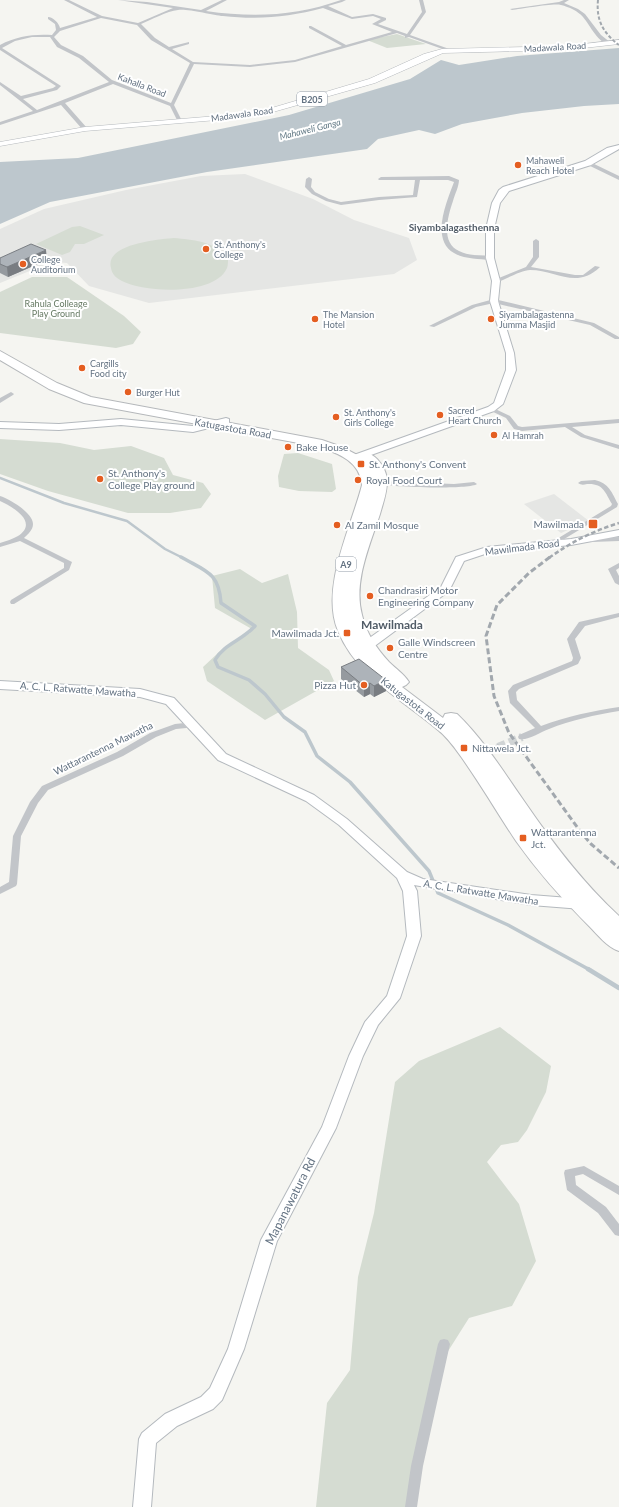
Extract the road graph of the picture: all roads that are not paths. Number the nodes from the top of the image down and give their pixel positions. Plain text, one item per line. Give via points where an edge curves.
1 (66, 0) edge
2 (120, 0) edge
3 (226, 0) edge
4 (344, 0) edge
5 (421, 0) edge
6 (566, 0) edge
7 (560, 3) junction
8 (323, 6) junction
9 (178, 8) junction
10 (512, 9) dead end
11 (201, 12) junction
12 (101, 17) junction
13 (49, 18) dead end
14 (138, 24) junction
15 (311, 27) dead end
16 (58, 30) junction
17 (396, 32) junction
18 (53, 36) junction
19 (408, 37) junction
20 (619, 42) edge
21 (187, 43) dead end
22 (608, 44) junction
23 (346, 47) junction
24 (0, 48) edge
25 (168, 49) junction
26 (450, 50) junction
27 (192, 63) junction
28 (114, 82) junction
29 (0, 83) edge
30 (20, 98) junction
31 (62, 103) junction
32 (172, 105) junction
33 (36, 112) junction
34 (180, 121) junction
35 (0, 124) edge
36 (84, 130) junction
37 (0, 144) edge
38 (619, 147) edge
39 (588, 162) junction
40 (619, 178) edge
41 (309, 179) dead end
42 (381, 179) dead end
43 (418, 179) junction
44 (536, 241) dead end
45 (490, 258) junction
46 (597, 267) dead end
47 (528, 268) junction
48 (496, 281) junction
49 (494, 301) junction
50 (432, 326) dead end
51 (617, 338) dead end
52 (0, 348) edge
53 (0, 355) edge
54 (11, 394) dead end
55 (0, 401) edge
56 (491, 409) junction
57 (619, 421) edge
58 (220, 423) junction
59 (0, 425) edge
60 (568, 426) junction
61 (619, 447) edge
62 (359, 456) junction
63 (380, 483) junction
64 (581, 483) dead end
65 (474, 484) dead end
66 (0, 498) edge
67 (619, 533) edge
68 (20, 538) junction
69 (619, 539) edge
70 (583, 540) junction
71 (554, 543) junction
72 (0, 545) edge
73 (619, 565) edge
74 (619, 583) edge
75 (14, 602) dead end
76 (619, 615) edge
77 (362, 648) junction
78 (0, 685) edge
79 (619, 709) edge
80 (194, 725) junction
81 (540, 729) junction
82 (522, 737) tunnel mouth
83 (498, 747) tunnel mouth
84 (477, 755) junction
85 (402, 875) junction
86 (0, 891) edge
87 (595, 903) junction
88 (576, 904) junction
89 (619, 926) edge
90 (619, 944) edge
91 (619, 1191) edge
92 (619, 1232) edge
93 (444, 1344) dead end
94 (142, 1507) edge
95 (411, 1507) edge

1 - 12 street
2 - 9 street
3 - 11 street
4 - 8 street
5 - 19 street via 424,12
6 - 7 street
7 - 10 street
7 - 22 street via 584,15
8 - 11 street via 294,14 257,18
8 - 17 street via 352,18 373,15 384,18 385,20 374,24
9 - 11 street
9 - 14 street
12 - 14 street
12 - 16 street
13 - 16 street via 57,24
14 - 25 street
15 - 23 street
16 - 18 street
17 - 19 street
17 - 23 street
18 - 24 street via 26,35 11,40
18 - 28 street, Kahalla Road via 59,46 81,57
19 - 26 street
20 - 22 main road, Madawala Road / B205
21 - 25 street
22 - 26 main road, Madawala Road / B205 via 544,49
23 - 27 street via 295,61 255,66
24 - 30 street via 59,86
25 - 27 street
26 - 34 main road, Madawala Road / B205 via 427,56 372,81 266,112
27 - 32 street
28 - 31 street
28 - 32 street, Kahalla Road
29 - 30 street
30 - 33 street
31 - 33 street
31 - 36 street
32 - 34 street, Kahalla Road
33 - 35 street
34 - 36 main road, Madawala Road / B205
36 - 37 main road, Madawala Road / B205
38 - 39 street
39 - 40 street
39 - 45 street via 502,192 496,204 490,229
41 - 43 street via 310,190 329,202 339,204 415,196
42 - 43 street
43 - 45 street via 449,178 457,181 449,203 443,234 448,247 457,253
44 - 47 street via 536,257
45 - 48 street
46 - 47 street via 584,276 575,277
47 - 48 street
48 - 49 street
49 - 50 street via 474,306
49 - 51 street via 592,324
49 - 56 street via 510,354 511,370 498,404
52 - 58 highway, Katugastota Road / A9 via 58,380 92,394
53 - 58 highway, Katugastota Road / A9 via 53,386 83,398 121,408
54 - 55 street
56 - 60 street via 508,417 516,428
56 - 62 street
57 - 60 street
58 - 59 street via 193,429 121,422 59,427
58 - 62 highway, Katugastota Road / A9 via 322,444
60 - 61 street via 583,436
62 - 63 highway, Katugastota Road / A9 via 377,468
62 - 77 highway, Katugastota Road / A9 via 368,475 369,485 343,574 340,608 344,625
63 - 65 street via 454,486
63 - 77 highway, Katugastota Road / A9 via 352,596
64 - 71 street via 602,483 615,504 614,507
66 - 68 street via 25,513 30,525 29,531
67 - 70 street, Mawilmada Road
68 - 72 street
68 - 75 street via 68,562 67,569
69 - 70 street
70 - 71 street, Mawilmada Road
71 - 77 street, Mawilmada Road via 487,550 460,559 445,589
73 - 74 street via 612,569
76 - 81 street via 582,624 571,639 577,658 574,662 512,691 513,701
77 - 84 highway, Katugastota Road / A9 via 372,669 389,686 445,727
78 - 80 street, A. C. L. Ratwatte Mawatha via 140,693 170,701
79 - 81 street via 585,714
80 - 85 street, A. C. L. Ratwatte Mawatha via 222,757 310,798 343,822
80 - 86 street, Wattarantenna Mawatha via 175,727 153,735 120,754 45,788 34,802 17,836 12,884
81 - 82 street
83 - 84 street
84 - 87 highway, Katugastota Road / A9 via 497,772 548,848
84 - 88 highway, Katugastota Road / A9 via 523,838
85 - 88 street, A. C. L. Ratwatte Mawatha via 420,884
85 - 94 street, Mapanawatura Rd via 410,891 414,936 393,998 372,1022 356,1056 329,1128 269,1240 236,1349 216,1394 207,1403 171,1420 148,1439
87 - 88 street, A. C. L. Ratwatte Mawatha
87 - 89 highway, Katugastota Road / A9
88 - 90 highway, Katugastota Road / A9
91 - 92 street via 584,1170 569,1173 571,1187 602,1210
93 - 95 street via 417,1466

